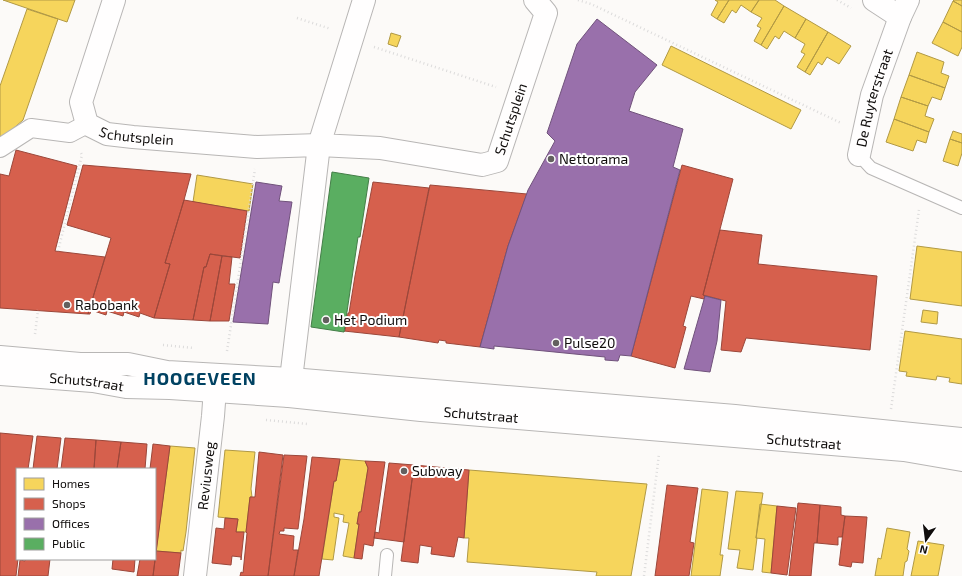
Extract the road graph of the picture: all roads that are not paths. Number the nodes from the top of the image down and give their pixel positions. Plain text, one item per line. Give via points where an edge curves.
1 (114, 0) edge
2 (364, 0) edge
3 (535, 0) edge
4 (874, 0) edge
5 (904, 8) edge
6 (78, 129) junction
7 (319, 145) junction
8 (0, 148) edge
9 (859, 155) joint
10 (962, 208) edge
11 (0, 357) edge
12 (0, 374) edge
13 (216, 383) junction
14 (290, 388) junction
15 (962, 439) edge
16 (962, 460) edge
17 (387, 555) dead end
18 (195, 576) edge
19 (385, 576) edge

1 - 6 main road, Schutsplein via 81,102
2 - 7 main road
3 - 7 main road, Schutsplein via 546,13 497,160 482,165 380,148
4 - 5 main road
5 - 9 main road, De Ruyterstraat via 872,95
6 - 7 main road, Schutsplein via 133,138 257,147
6 - 8 street via 31,128
7 - 14 main road
9 - 10 lane, De Ruyterstraat via 871,168
11 - 13 main road, Schutstraat via 80,364 128,364
12 - 13 main road, Schutstraat via 93,381 126,387
13 - 14 main road, Schutstraat
13 - 18 main road, Reviusweg
14 - 15 main road, Schutstraat via 727,415
14 - 16 main road, Schutstraat via 421,410 904,450
17 - 19 lane

